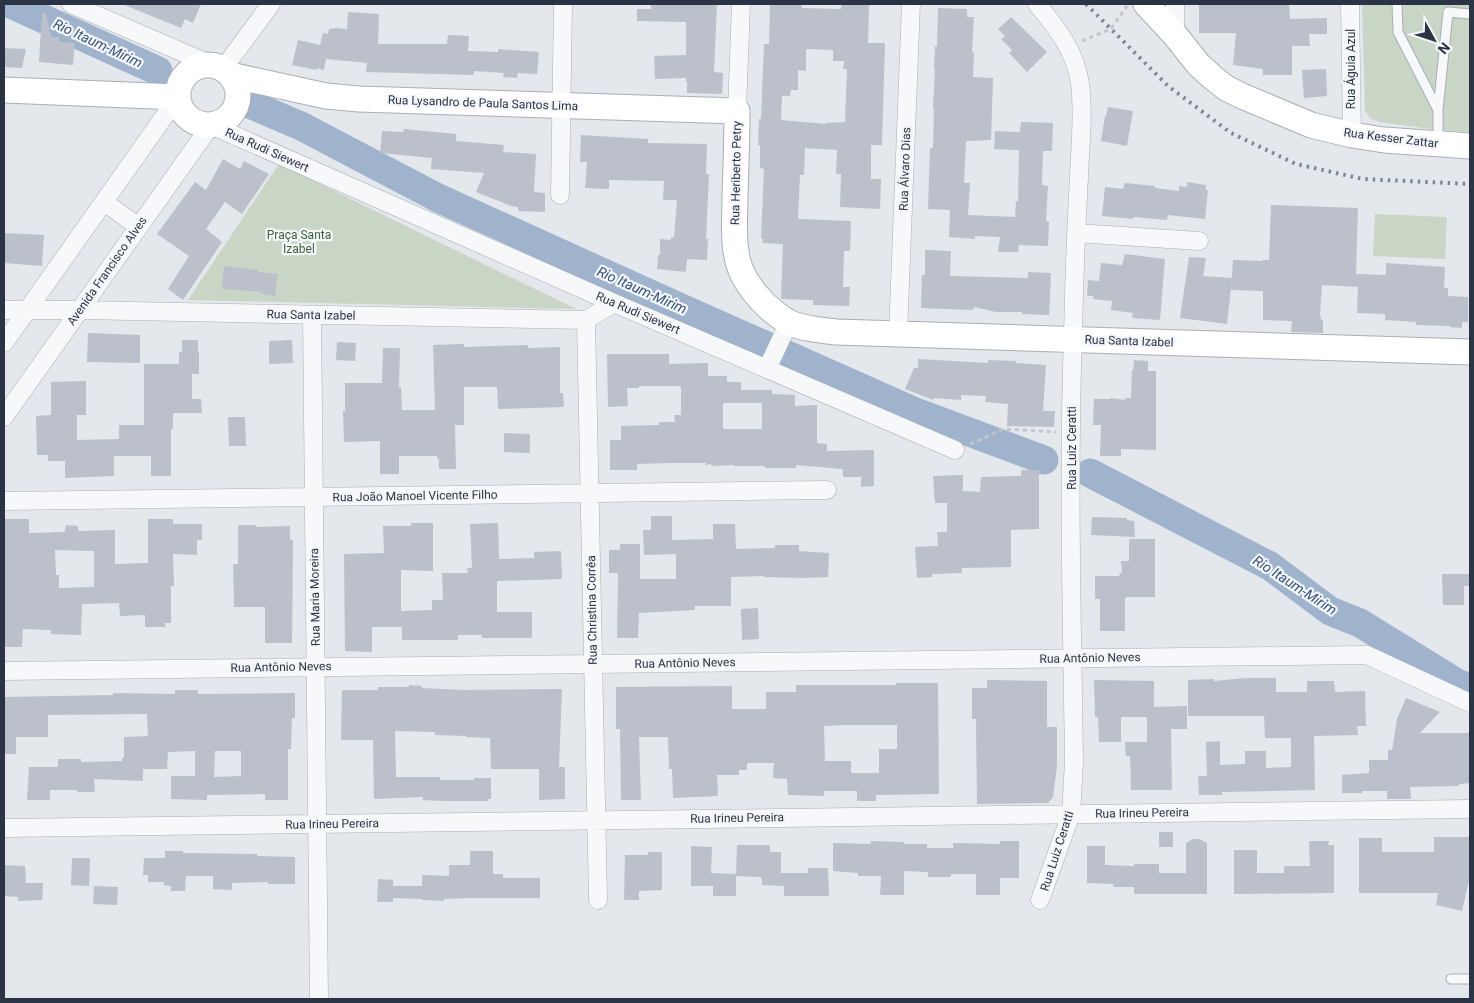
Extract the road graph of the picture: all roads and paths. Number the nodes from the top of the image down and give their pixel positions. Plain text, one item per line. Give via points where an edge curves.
1 (71, 4) edge
2 (271, 4) edge
3 (563, 4) edge
4 (740, 4) edge
5 (911, 4) edge
6 (1037, 4) edge
7 (1129, 4) edge
8 (1146, 4) edge
9 (1175, 4) edge
10 (1350, 4) edge
11 (1397, 4) edge
12 (1470, 14) edge
13 (1175, 35) junction
14 (1068, 46) junction
15 (222, 70) junction
16 (4, 90) edge
17 (178, 97) junction
18 (561, 105) junction
19 (1438, 110) junction
20 (738, 111) junction
21 (211, 125) junction
22 (1352, 135) junction
23 (1438, 144) junction
24 (1470, 146) edge
25 (560, 195) dead end
26 (104, 202) junction
27 (138, 227) junction
28 (1076, 233) junction
29 (1199, 241) dead end
30 (614, 303) junction
31 (4, 310) edge
32 (27, 310) junction
33 (80, 310) junction
34 (312, 315) junction
35 (586, 320) junction
36 (789, 322) junction
37 (898, 334) junction
38 (1073, 339) junction
39 (4, 343) edge
40 (1470, 352) edge
41 (767, 368) junction
42 (4, 418) edge
43 (1071, 432) junction
44 (955, 450) joint
45 (827, 490) dead end
46 (590, 494) junction
47 (314, 497) junction
48 (4, 501) edge
49 (1072, 658) junction
50 (593, 664) junction
51 (315, 667) junction
52 (4, 671) edge
53 (1470, 703) edge
54 (1470, 809) edge
55 (1071, 814) junction
56 (596, 820) junction
57 (317, 824) junction
58 (4, 828) edge
59 (598, 900) dead end
60 (1040, 900) dead end
61 (1451, 979) dead end
62 (1470, 979) edge
63 (319, 999) edge

1 - 15 street
2 - 15 street
3 - 18 street
4 - 20 street, Rua Heriberto Petry
5 - 37 street, Rua Álvaro Dias
6 - 14 street, Rua Luiz Ceratti
7 - 14 path via 1111,29
8 - 13 street, Rua Kesser Zattar
9 - 13 street
10 - 22 street, Rua Águia Azul
11 - 19 lane via 1398,32
12 - 19 lane via 1448,12
13 - 22 street, Rua Kesser Zattar via 1198,64 1226,88 1292,118
14 - 28 street, Rua Luiz Ceratti via 1080,84 1082,116
15 - 17 street via 205,66 196,68 183,80
15 - 18 street, Rua Lysandro de Paula Santos Lima via 334,97
15 - 21 street via 235,83 237,101 228,117
16 - 17 street
17 - 21 street via 185,115 193,121
17 - 26 street
18 - 20 street, Rua Lysandro de Paula Santos Lima
18 - 25 street
19 - 23 lane
20 - 36 street, Rua Heriberto Petry via 734,227 740,268 761,299
21 - 27 street, Avenida Francisco Alves
21 - 30 street, Rua Rudi Siewert
22 - 23 street, Rua Kesser Zattar
23 - 24 street, Rua Kesser Zattar
26 - 27 street
26 - 32 street
27 - 33 street, Avenida Francisco Alves
28 - 29 street
28 - 38 street, Rua Luiz Ceratti
30 - 35 street
30 - 41 street, Rua Rudi Siewert
31 - 32 street, Rua Santa Izabel
32 - 33 street, Rua Santa Izabel
32 - 39 street
33 - 34 street, Rua Santa Izabel
33 - 42 street, Avenida Francisco Alves
34 - 35 street, Rua Santa Izabel
34 - 47 street, Rua Maria Moreira
35 - 46 street, Rua Christina Corrêa
36 - 37 street, Rua Santa Izabel via 836,332
36 - 41 street
37 - 38 street, Rua Santa Izabel
38 - 40 street, Rua Santa Izabel
38 - 43 street, Rua Luiz Ceratti
41 - 44 street, Rua Rudi Siewert
43 - 44 path via 1004,430
43 - 49 street, Rua Luiz Ceratti
45 - 46 street, Rua João Manoel Vicente Filho
46 - 47 street, Rua João Manoel Vicente Filho
46 - 50 street, Rua Christina Corrêa
47 - 48 street, Rua João Manoel Vicente Filho
47 - 51 street, Rua Maria Moreira
49 - 50 street, Rua Antônio Neves
49 - 53 street, Rua Antônio Neves via 1367,655
49 - 55 street, Rua Luiz Ceratti via 1074,762
50 - 51 street, Rua Antônio Neves
50 - 56 street, Rua Christina Corrêa
51 - 52 street, Rua Antônio Neves
51 - 57 street, Rua Maria Moreira
54 - 55 street, Rua Irineu Pereira
55 - 56 street, Rua Irineu Pereira
55 - 60 street, Rua Luiz Ceratti
56 - 57 street, Rua Irineu Pereira
56 - 59 street, Rua Christina Corrêa
57 - 58 street, Rua Irineu Pereira
57 - 63 street, Rua Maria Moreira
61 - 62 lane

